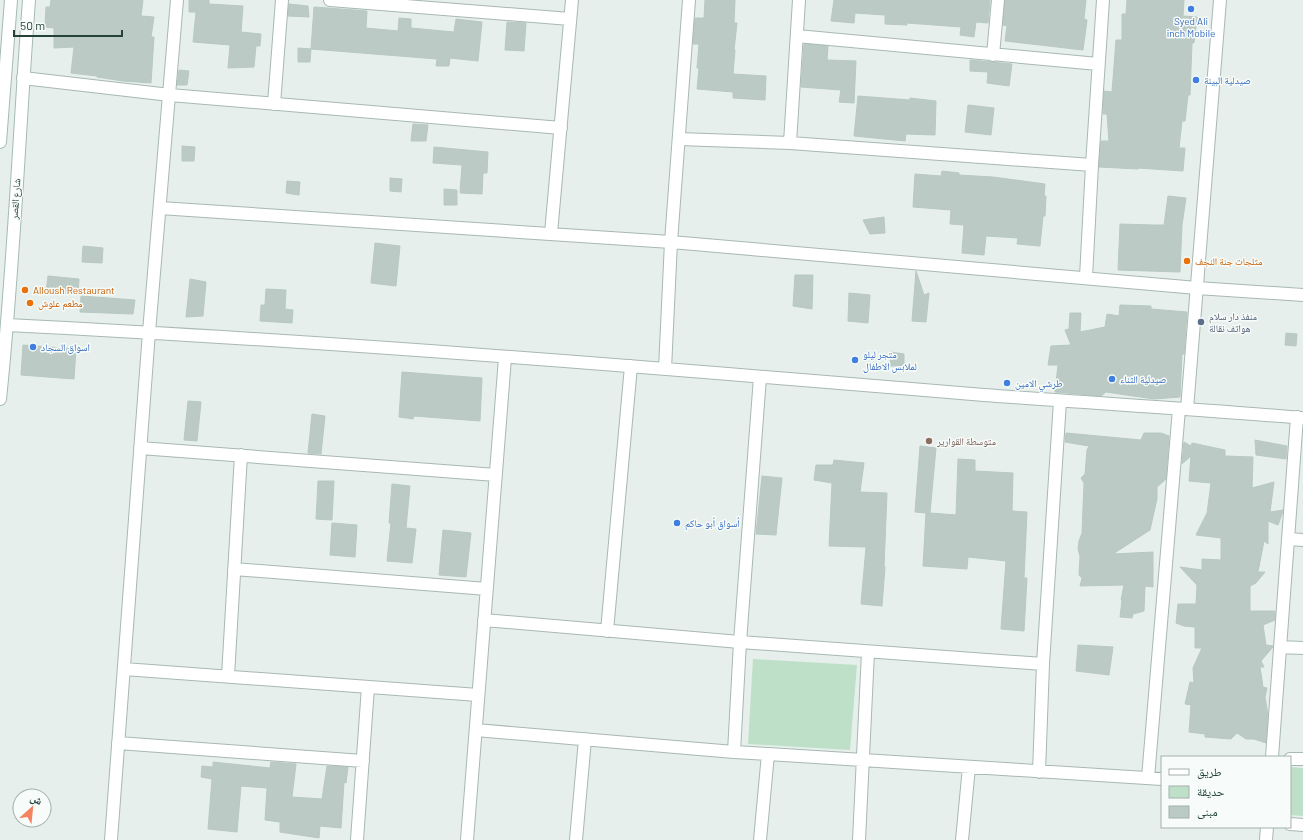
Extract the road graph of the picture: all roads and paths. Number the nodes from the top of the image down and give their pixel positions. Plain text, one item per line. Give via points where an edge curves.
1 (11, 0) edge
2 (29, 0) edge
3 (177, 0) edge
4 (282, 0) edge
5 (330, 0) edge
6 (572, 0) edge
7 (689, 0) edge
8 (799, 0) edge
9 (998, 0) edge
10 (1103, 0) edge
11 (1220, 0) edge
12 (470, 6) edge
13 (570, 20) junction
14 (797, 36) junction
15 (4, 46) edge
16 (993, 54) junction
17 (1098, 64) junction
18 (23, 78) junction
19 (170, 95) junction
20 (274, 104) junction
21 (561, 128) junction
22 (679, 139) junction
23 (0, 142) edge
24 (790, 143) junction
25 (1092, 165) junction
26 (160, 208) junction
27 (551, 233) junction
28 (672, 242) junction
29 (1086, 277) junction
30 (1197, 288) junction
31 (1303, 295) edge
32 (8, 326) junction
33 (149, 332) junction
34 (505, 358) junction
35 (631, 366) junction
36 (665, 369) junction
37 (760, 377) junction
38 (0, 398) edge
39 (1060, 401) junction
40 (1183, 409) junction
41 (1300, 417) edge
42 (140, 448) junction
43 (241, 455) junction
44 (496, 475) junction
45 (1288, 539) junction
46 (1303, 540) edge
47 (234, 569) junction
48 (487, 589) junction
49 (484, 620) junction
50 (607, 631) junction
51 (740, 642) junction
52 (1280, 646) junction
53 (1303, 648) edge
54 (868, 652) junction
55 (1043, 664) junction
56 (124, 669) junction
57 (228, 676) junction
58 (368, 687) junction
59 (478, 695) junction
60 (476, 730) junction
61 (585, 739) junction
62 (118, 743) junction
63 (734, 752) junction
64 (768, 754) junction
65 (1272, 756) edge
66 (1291, 759) edge
67 (1303, 759) edge
68 (363, 761) junction
69 (863, 761) junction
70 (969, 768) junction
71 (1039, 772) junction
72 (1148, 778) junction
73 (1161, 779) edge
74 (1291, 824) edge
75 (1303, 825) edge
76 (1267, 828) edge
77 (111, 840) edge
78 (357, 840) edge
79 (467, 840) edge
80 (576, 840) edge
81 (760, 840) edge
82 (859, 840) edge
83 (962, 840) edge
84 (1266, 840) edge

1 - 15 street
2 - 18 street, شارع القصر
3 - 19 street
4 - 20 street
5 - 12 street
6 - 13 street
7 - 22 street
8 - 14 street
9 - 16 street
10 - 17 street
11 - 30 street
12 - 13 street
13 - 21 street
14 - 16 street
14 - 24 street
15 - 23 street
16 - 17 street
17 - 25 street
18 - 19 street
18 - 32 street, شارع القصر
19 - 20 street
19 - 26 street
20 - 21 street
21 - 27 street
22 - 24 street
22 - 28 street
24 - 25 street
25 - 29 street
26 - 27 street
26 - 33 street
27 - 28 street
28 - 29 street
28 - 36 street
29 - 30 street
30 - 31 street
30 - 40 street
32 - 33 street
32 - 38 street, شارع القصر
33 - 34 street
33 - 42 street
34 - 35 street
34 - 44 street
35 - 36 street
35 - 50 street
36 - 37 street
37 - 39 street
37 - 51 street
39 - 40 street
39 - 55 street
40 - 41 street
40 - 72 street
41 - 45 street
42 - 43 street
42 - 56 street
43 - 44 street
43 - 47 street
44 - 48 street
45 - 46 street
45 - 52 street
47 - 48 street
47 - 57 street
48 - 49 street
49 - 50 street
49 - 59 street
50 - 51 street
51 - 54 street
51 - 63 street
52 - 53 street
52 - 65 street
54 - 55 street
54 - 69 street
55 - 71 street
56 - 57 street
56 - 62 street
57 - 58 street
58 - 59 street
58 - 68 street
59 - 60 street
60 - 61 street
60 - 79 street
61 - 63 street
61 - 80 street
62 - 68 street
62 - 77 street
63 - 64 street
64 - 69 street
64 - 81 street
66 - 67 street
68 - 78 street
69 - 70 street
69 - 82 street
70 - 71 street
70 - 83 street
71 - 72 street
72 - 73 street
74 - 75 street
76 - 84 street

